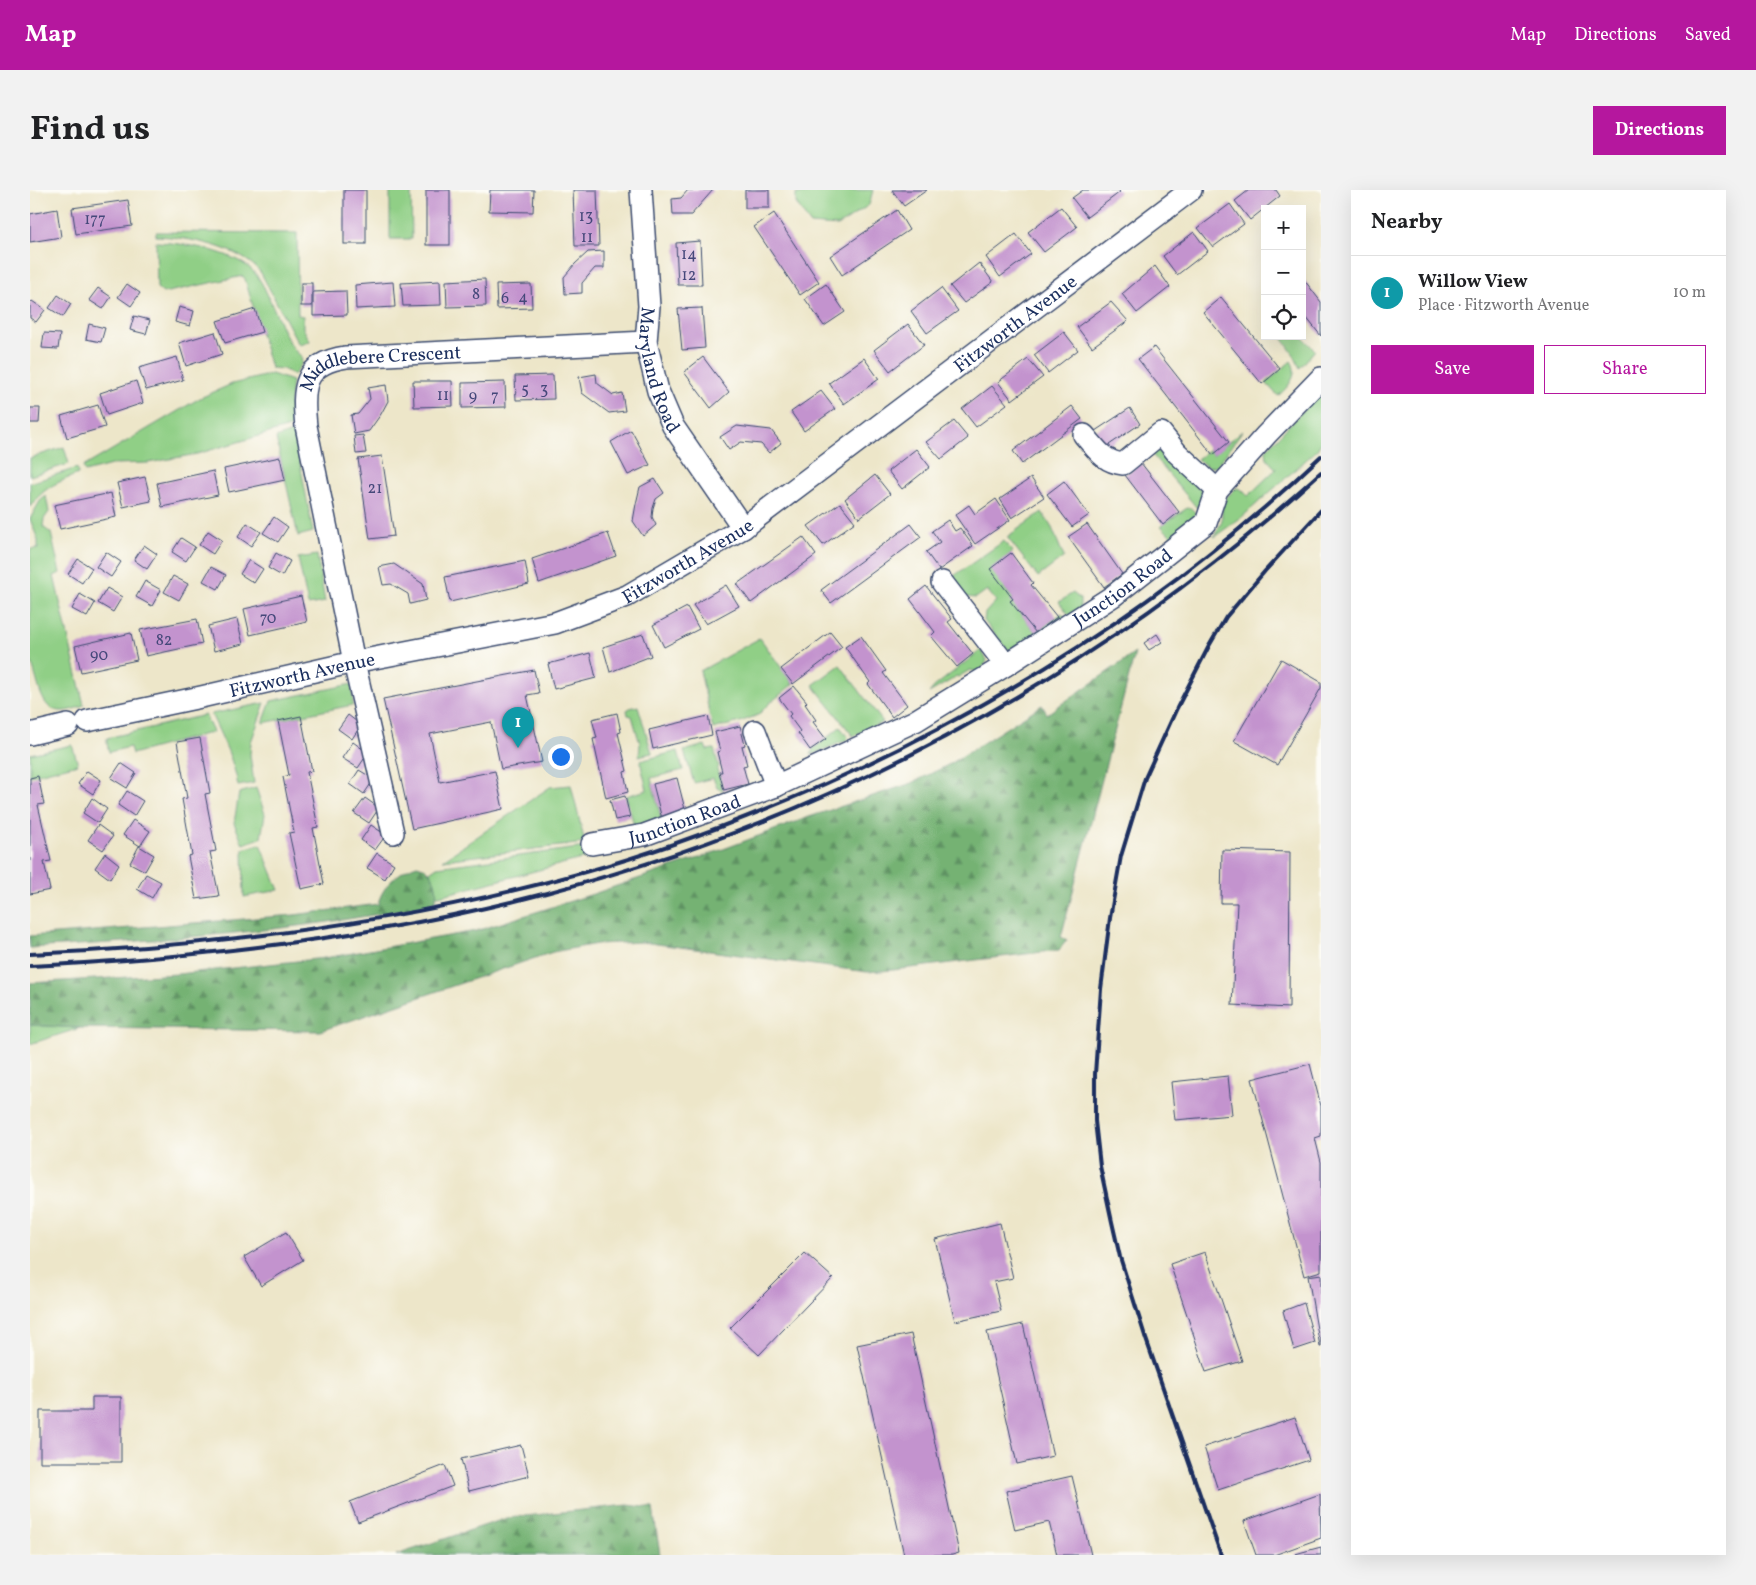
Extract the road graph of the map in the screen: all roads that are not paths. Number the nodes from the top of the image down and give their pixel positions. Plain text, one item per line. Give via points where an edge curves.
1 (641, 190) edge
2 (1190, 190) edge
3 (646, 342) junction
4 (1321, 378) edge
5 (1084, 435) dead end
6 (1218, 490) junction
7 (743, 528) junction
8 (942, 582) dead end
9 (354, 662) junction
10 (1006, 665) junction
11 (31, 730) edge
12 (756, 731) dead end
13 (776, 786) junction
14 (392, 833) dead end
15 (592, 844) dead end

1 - 3 street, Maryland Road via 649,306
2 - 7 street, Fitzworth Avenue
3 - 7 street, Maryland Road via 658,391 673,426
3 - 9 street, Middlebere Crescent via 346,357 323,362 316,368 304,393 306,426
4 - 6 street, Junction Road
5 - 6 street via 1106,459 1123,464 1161,433
6 - 10 street, Junction Road via 1206,524 1114,596
7 - 9 street, Fitzworth Avenue via 627,596 555,623
8 - 10 street
9 - 11 street, Fitzworth Avenue via 201,697
9 - 14 street, Middlebere Crescent
10 - 13 street, Junction Road via 915,721
12 - 13 street
13 - 15 street, Junction Road via 644,835

